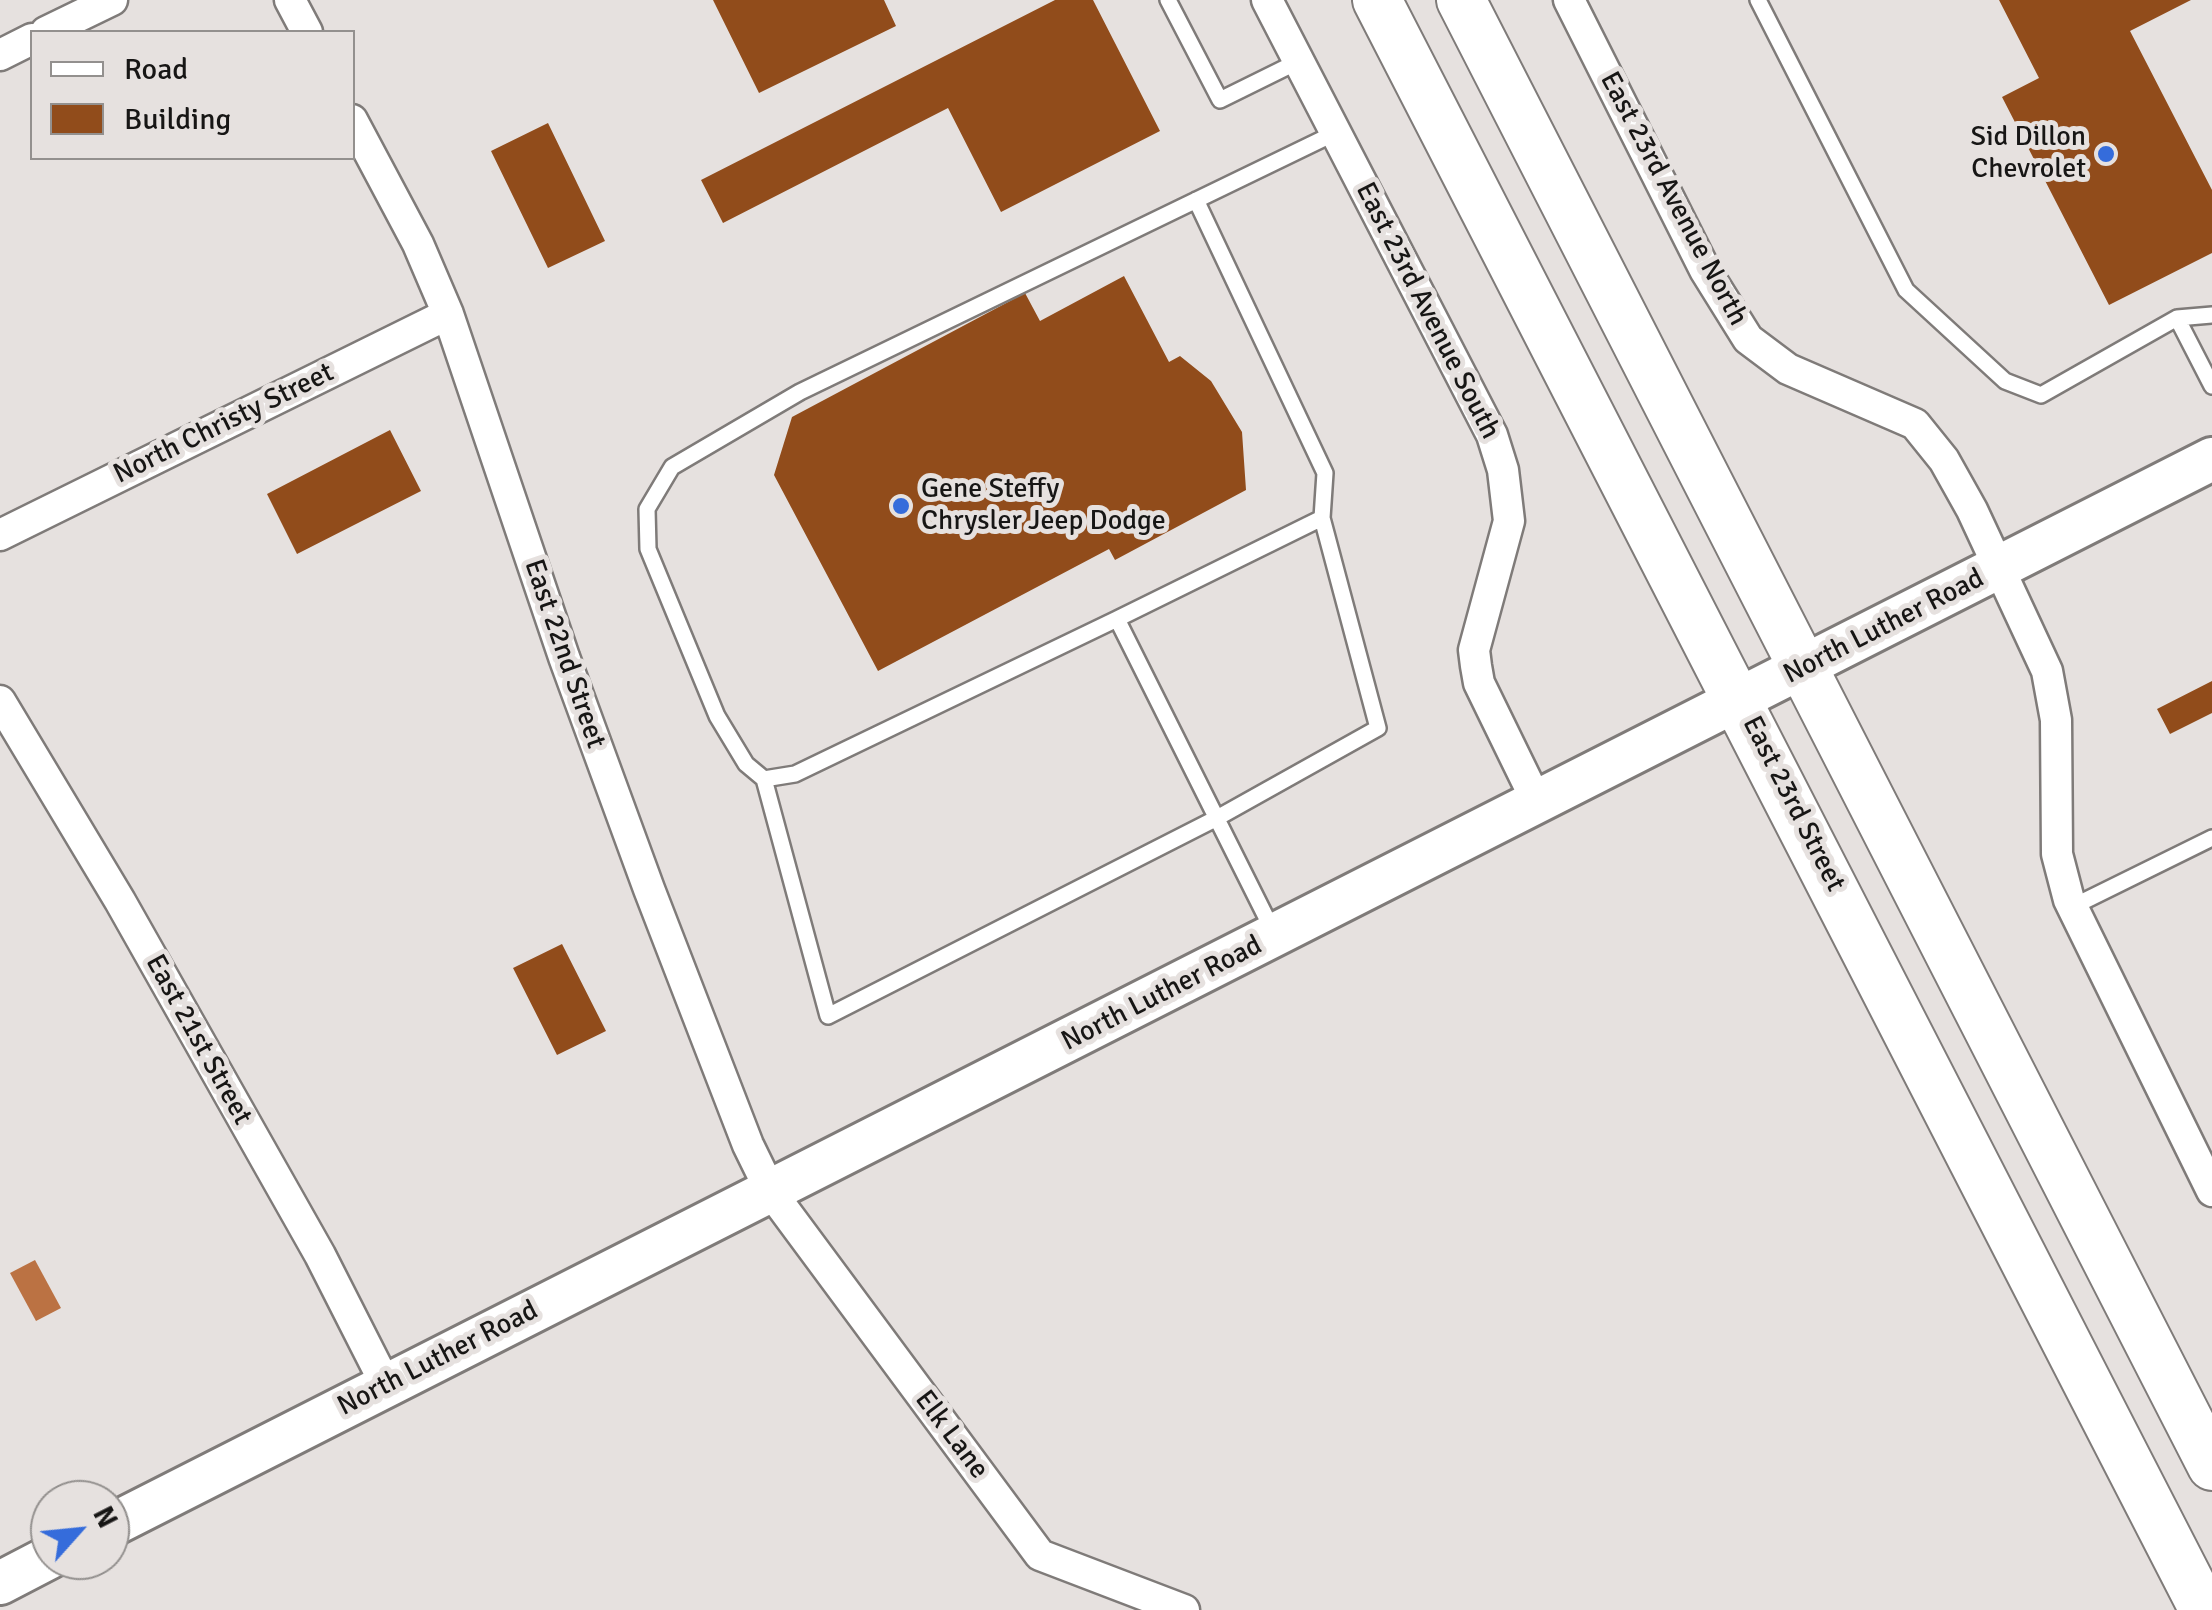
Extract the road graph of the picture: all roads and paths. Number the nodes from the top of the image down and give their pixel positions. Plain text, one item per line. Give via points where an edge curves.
1 (112, 0) edge
2 (290, 0) edge
3 (1168, 0) edge
4 (1268, 0) edge
5 (1377, 0) edge
6 (1460, 0) edge
7 (1569, 0) edge
8 (1758, 0) edge
9 (50, 30) edge
10 (306, 30) edge
11 (30, 40) edge
12 (0, 55) edge
13 (1300, 61) junction
14 (355, 126) edge
15 (1336, 132) junction
16 (1196, 200) junction
17 (448, 314) junction
18 (2212, 315) edge
19 (2177, 318) junction
20 (2212, 386) edge
21 (2212, 459) edge
22 (1322, 518) junction
23 (0, 536) edge
24 (2001, 566) junction
25 (1117, 619) junction
26 (1806, 668) junction
27 (0, 701) edge
28 (1740, 701) junction
29 (764, 780) junction
30 (1538, 804) junction
31 (1216, 818) junction
32 (2212, 838) edge
33 (2072, 907) junction
34 (1276, 936) junction
35 (2212, 1190) edge
36 (770, 1192) junction
37 (386, 1385) junction
38 (2212, 1466) edge
39 (130, 1516) edge
40 (30, 1567) edge
41 (0, 1583) edge
42 (1184, 1610) edge
43 (2204, 1610) edge

1 - 9 street
2 - 10 street
3 - 13 lane via 1220,100
4 - 13 street, East 23rd Avenue South
5 - 28 main road, East 23rd Street
6 - 26 main road
7 - 24 street, East 23rd Avenue North via 1705,270 1748,339 1788,369 1915,424 1944,460
8 - 19 lane via 1906,290 2005,381 2040,395
11 - 12 street
13 - 15 street, East 23rd Avenue South
14 - 17 street, East 22nd Street
15 - 16 lane
15 - 30 street, East 23rd Avenue South via 1470,387 1503,470 1509,521 1474,650
16 - 22 lane via 1326,473
16 - 29 lane via 800,392 672,467 647,509 648,549 718,716 746,764
17 - 23 street, North Christy Street
17 - 36 street, East 22nd Street via 648,889
18 - 19 lane
19 - 20 lane
21 - 24 street, North Luther Road
22 - 25 lane
22 - 31 lane via 1378,728
24 - 26 street, North Luther Road
24 - 33 street, East 23rd Avenue North via 2052,692 2057,854
25 - 29 lane via 795,774
25 - 31 lane
26 - 28 street, North Luther Road
26 - 38 main road
27 - 37 street, East 21st Street via 120,901
28 - 30 street, North Luther Road
28 - 43 main road, East 23rd Street
29 - 31 lane via 828,1016
30 - 34 street, North Luther Road
31 - 34 lane
32 - 33 lane
33 - 35 street, East 23rd Avenue North
34 - 36 street, North Luther Road
36 - 37 street, North Luther Road
36 - 42 street, Elk Lane via 1040,1555
37 - 39 street, North Luther Road
40 - 41 street

